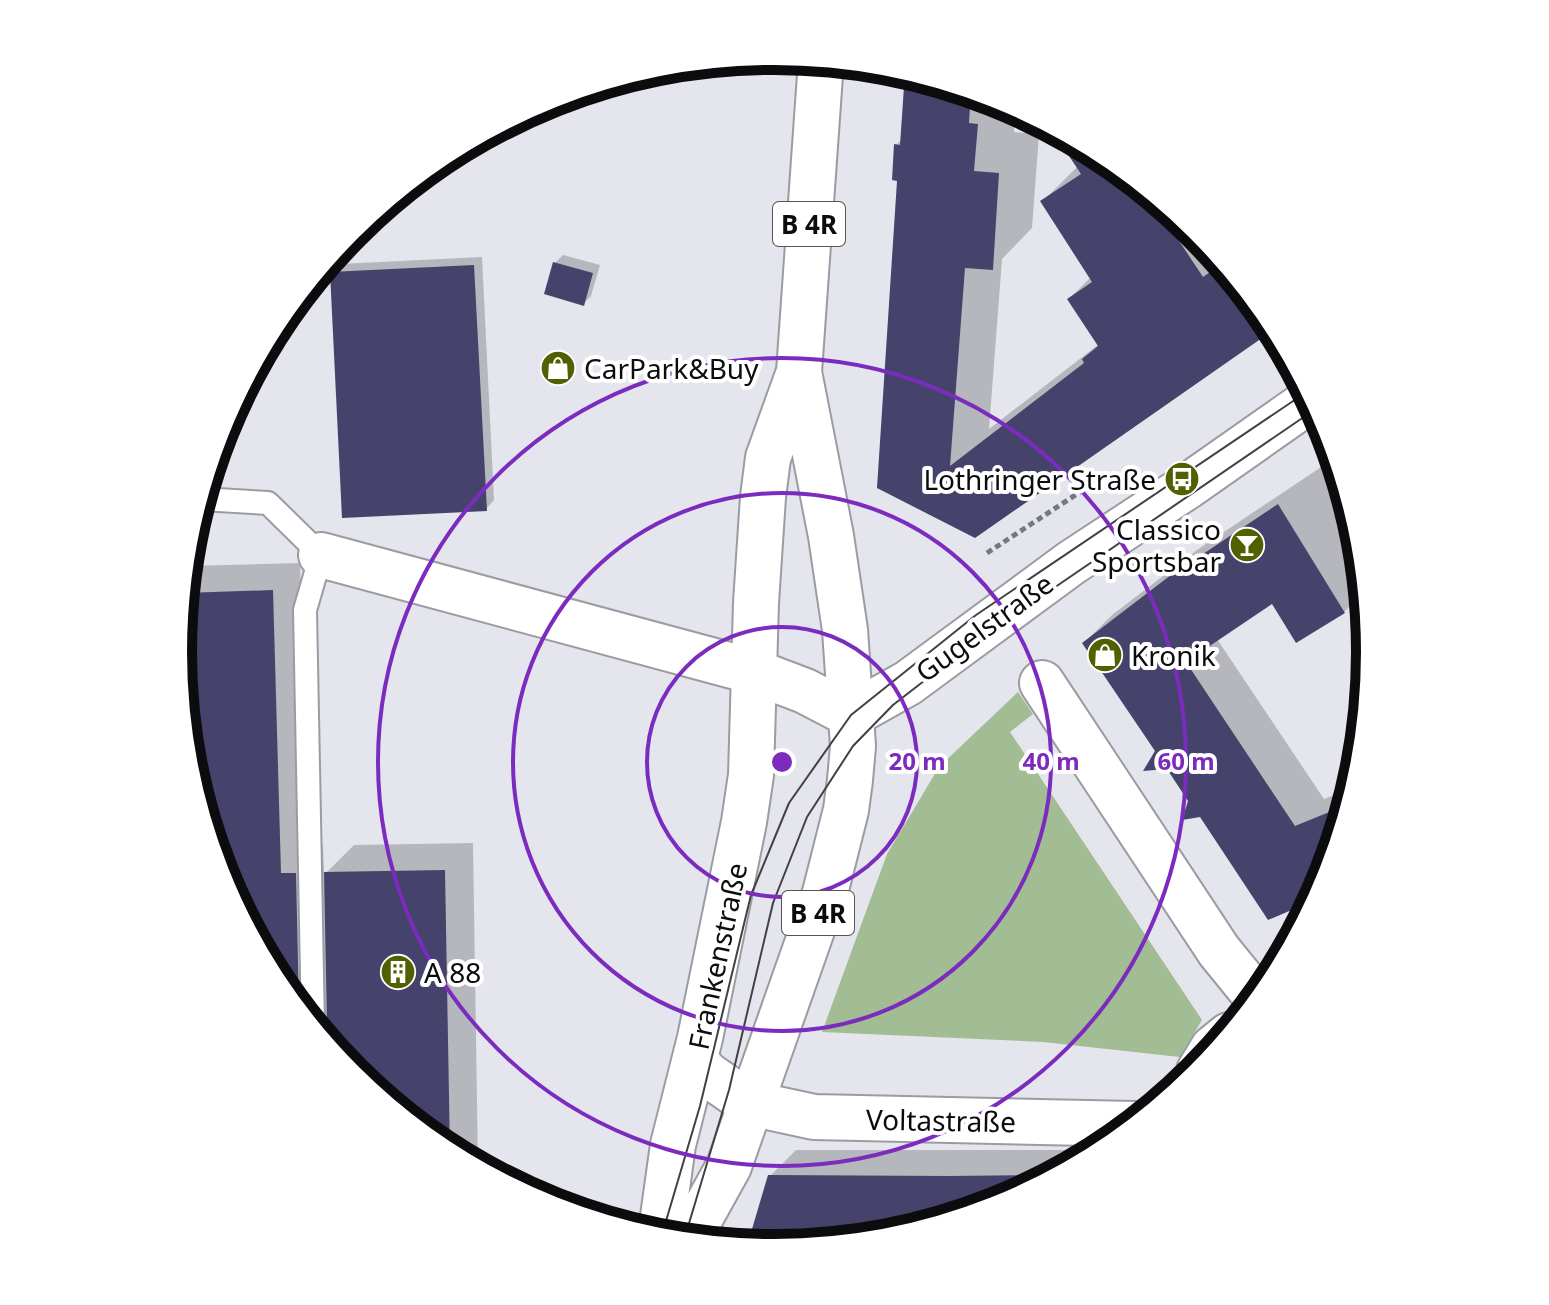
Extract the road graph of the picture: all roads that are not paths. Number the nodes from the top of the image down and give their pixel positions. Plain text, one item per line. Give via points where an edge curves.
1 (820, 72) edge
2 (799, 372) junction
3 (1302, 406) edge
4 (213, 500) edge
5 (321, 555) junction
6 (755, 672) junction
7 (1042, 683) dead end
8 (851, 715) junction
9 (1250, 989) edge
10 (313, 1008) edge
11 (695, 1061) junction
12 (749, 1103) junction
13 (1117, 1124) edge
14 (662, 1224) edge
15 (694, 1229) edge

1 - 2 main road, Frankenstraße / B 4R
2 - 6 main road, Frankenstraße / B 4R via 768,458
2 - 8 main road, Frankenstraße / B 4R via 834,551
3 - 8 main road, Gugelstraße via 1071,563 908,683
4 - 5 lane via 268,503
5 - 6 main road
5 - 10 lane via 305,610
6 - 8 main road
6 - 11 main road, Frankenstraße / B 4R via 744,822
7 - 9 main road via 1219,951
8 - 12 main road, Frankenstraße / B 4R via 848,795 834,863
11 - 12 main road
11 - 14 main road, Frankenstraße / B 4R via 673,1145
12 - 13 main road, Voltastraße via 814,1117
12 - 15 main road, Frankenstraße / B 4R via 729,1166

